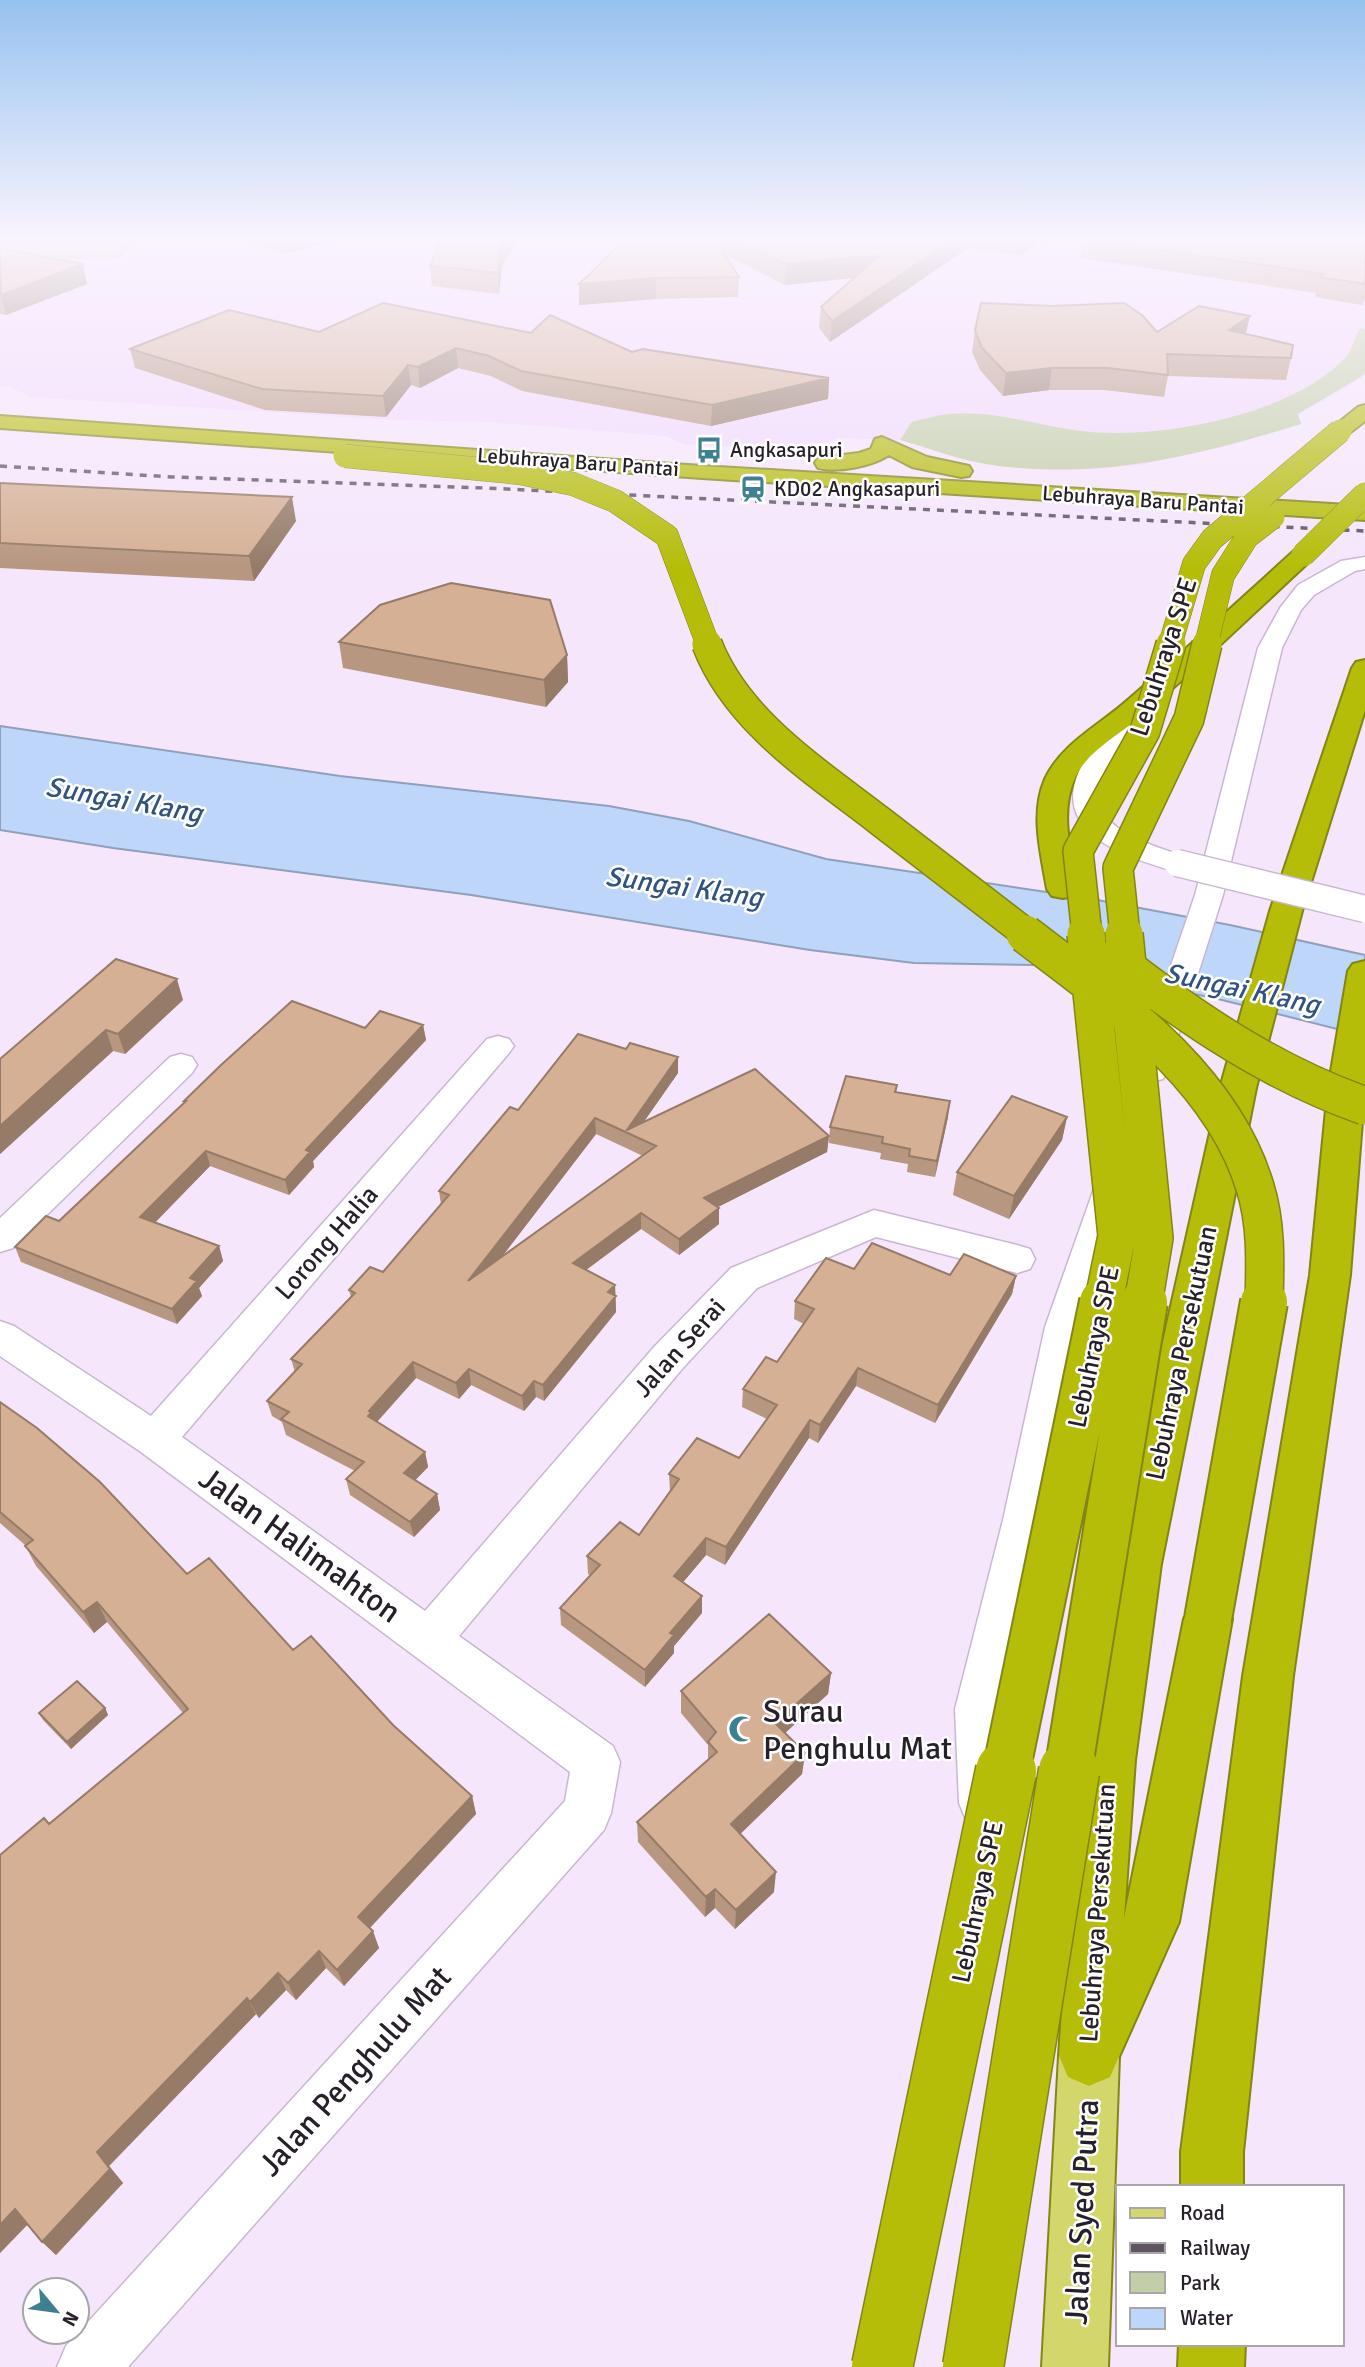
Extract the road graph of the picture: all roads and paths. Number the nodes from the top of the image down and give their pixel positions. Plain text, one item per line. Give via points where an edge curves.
1 (1365, 411) edge
2 (0, 413) edge
3 (0, 424) edge
4 (1328, 473) dead end
5 (1365, 495) edge
6 (1365, 513) edge
7 (1365, 563) edge
8 (1365, 668) edge
9 (1131, 712) junction
10 (1365, 909) edge
11 (1365, 971) edge
12 (498, 1046) dead end
13 (181, 1065) dead end
14 (1355, 1097) edge
15 (0, 1239) edge
16 (1017, 1259) dead end
17 (1199, 1273) junction
18 (0, 1336) edge
19 (155, 1440) junction
20 (429, 1639) junction
21 (596, 1762) joint
22 (990, 1936) junction
23 (1089, 2056) junction
24 (1212, 2185) edge
25 (1212, 2346) edge
26 (902, 2362) edge
27 (88, 2367) edge
28 (973, 2367) edge
29 (1075, 2367) edge
30 (1212, 2367) edge

1 - 26 highway, Lebuhraya SPE, bridge via 1212,538 1194,564 1145,731 1078,851 1117,1236
2 - 5 highway, Lebuhraya Baru Pantai via 806,468
3 - 6 highway, Lebuhraya Baru Pantai
3 - 23 highway, bridge via 23,431 520,473 573,484 615,501 667,536 713,659 747,710 800,759 1084,979 1199,1083 1239,1144 1256,1189 1266,1250 1264,1308 1151,1922
4 - 28 highway, Lebuhraya SPE, bridge via 1247,537 1223,575 1189,719 1118,868 1154,1238
5 - 9 highway, bridge
7 - 22 street via 1349,566 1306,590 1270,648 1209,895 1064,1327 978,1709
8 - 17 highway, Lebuhraya Persekutuan via 1286,911 1238,1088
9 - 10 street, bridge via 1099,758 1086,794 1088,808 1109,836 1177,863
9 - 14 highway, bridge via 1087,745 1061,776 1052,804 1063,889 1090,940 1247,1054 1330,1095
11 - 14 highway
12 - 19 street, Lorong Halia
13 - 15 street
14 - 24 highway via 1268,1676
16 - 20 street, Jalan Serai via 874,1223 744,1278 668,1358
17 - 22 highway via 1115,1389 1076,1480
17 - 23 highway, Lebuhraya Persekutuan via 1137,1564 1109,1760 1098,1867
18 - 19 street, Jalan Halimahton
19 - 20 street, Jalan Halimahton
20 - 21 street, Jalan Halimahton
21 - 27 street, Jalan Penghulu Mat via 587,1813
22 - 26 highway
23 - 29 main road, Jalan Syed Putra
25 - 30 highway

